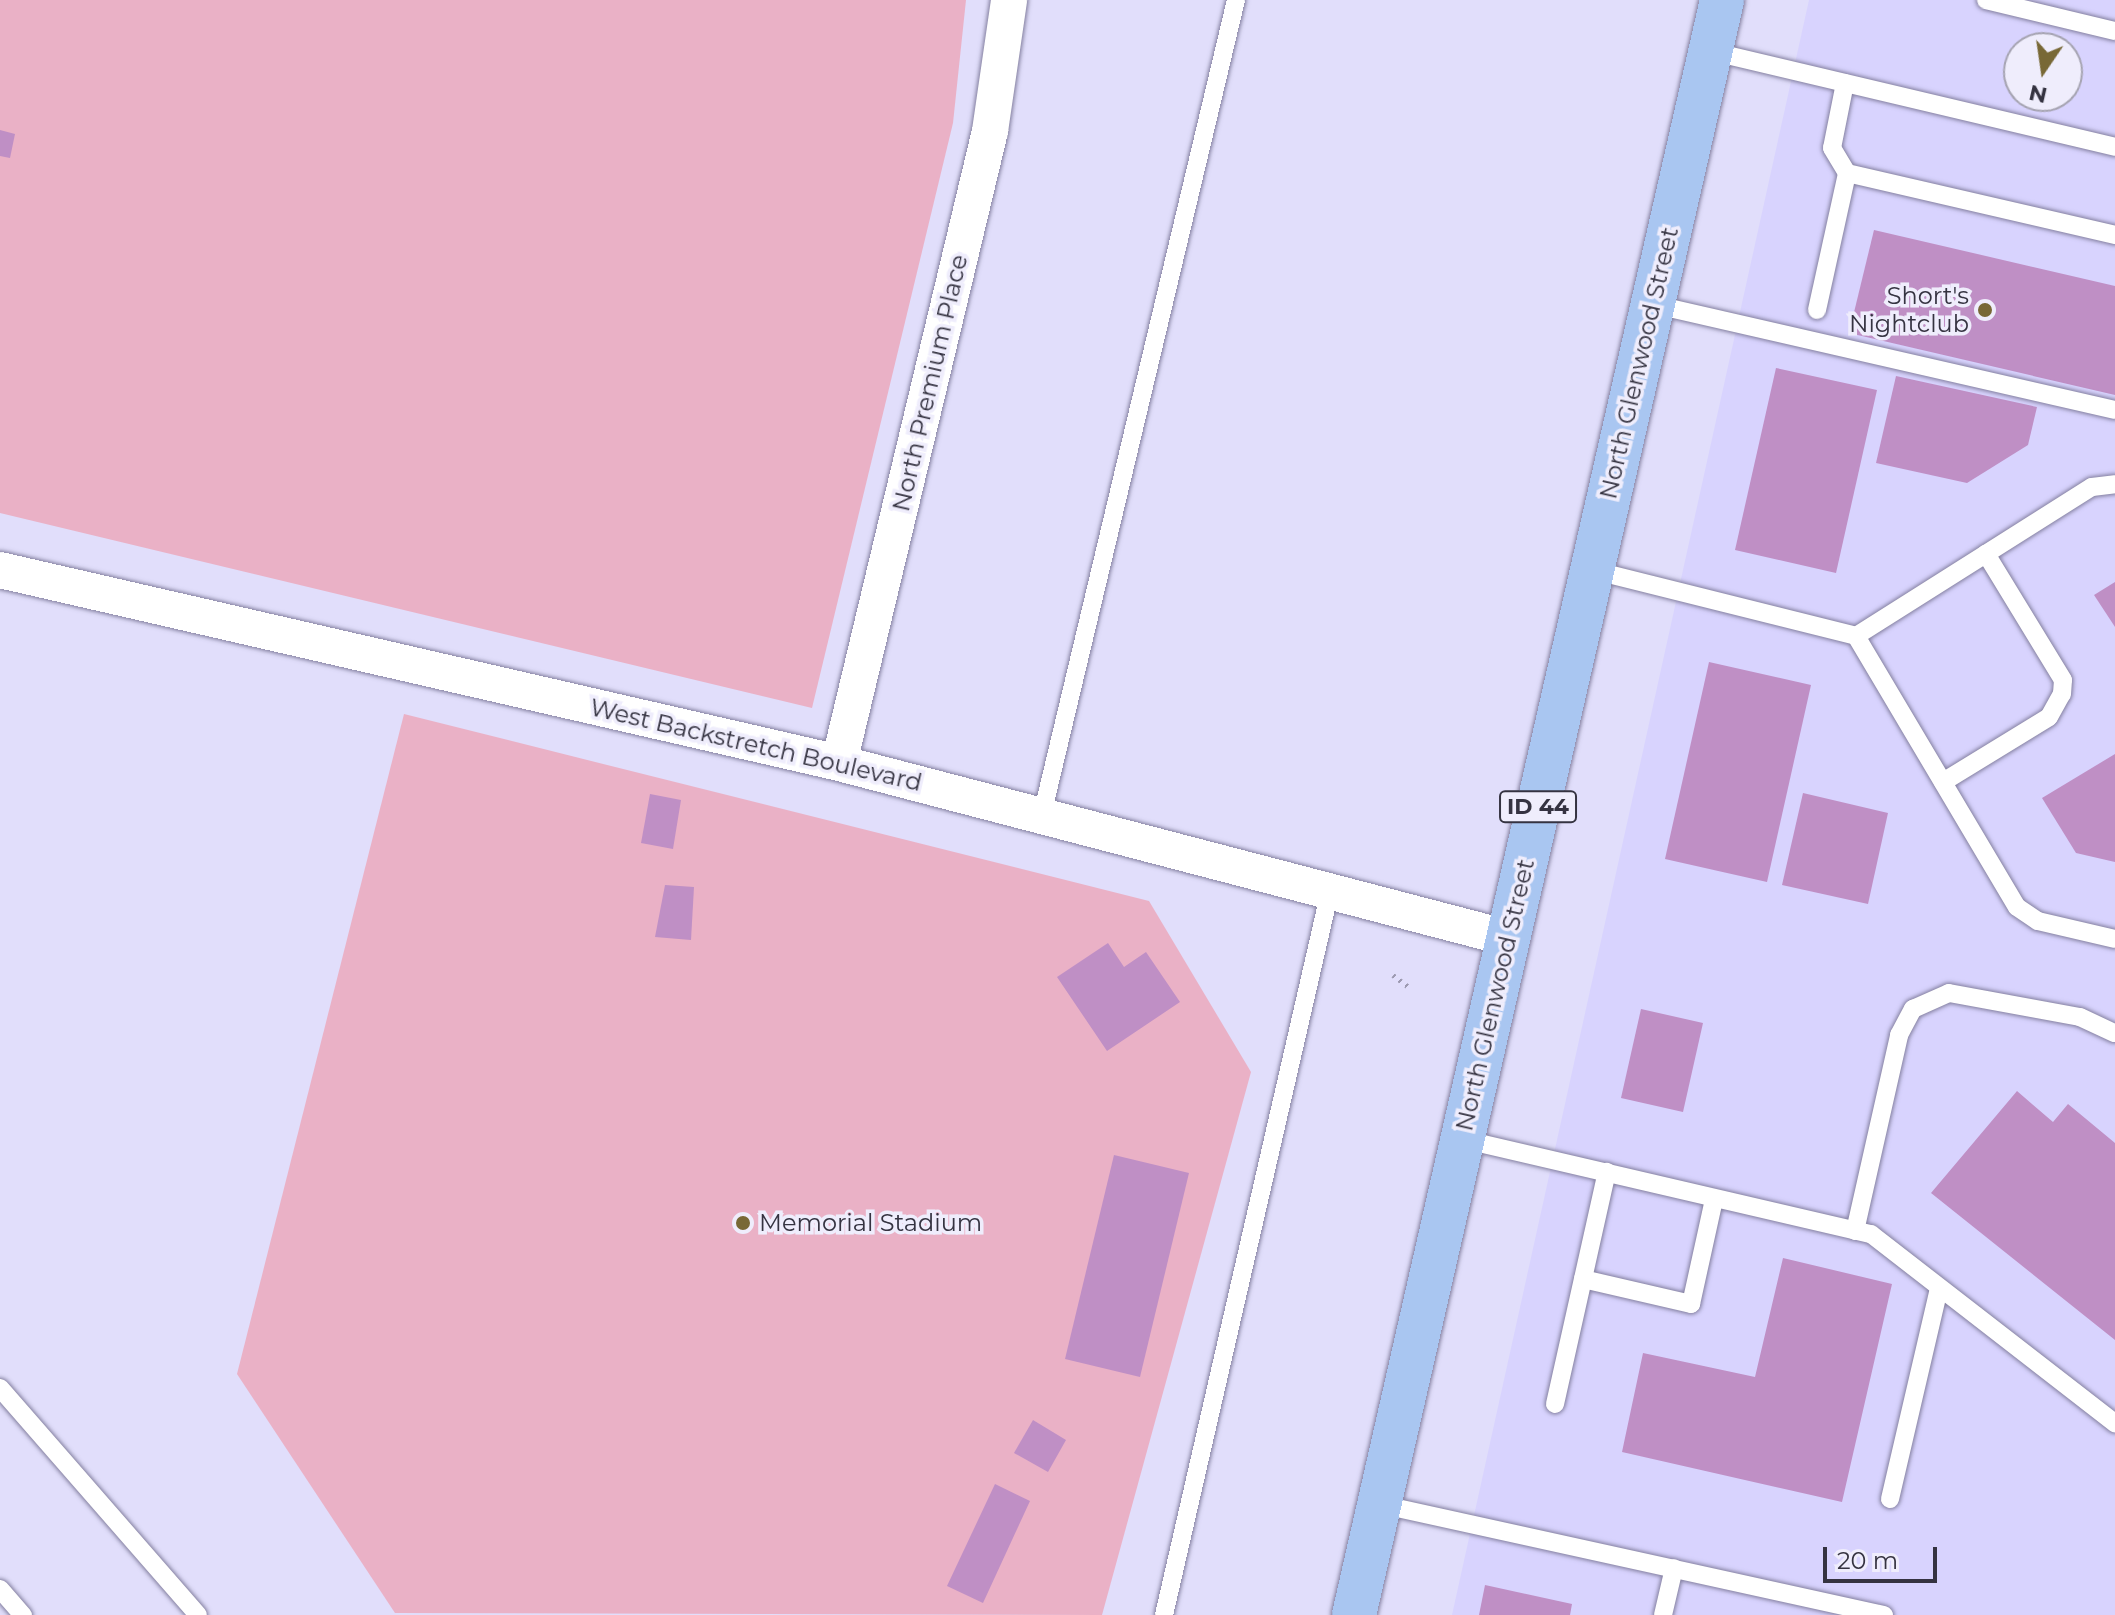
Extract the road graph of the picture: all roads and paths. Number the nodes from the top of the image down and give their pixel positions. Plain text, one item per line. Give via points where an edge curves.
1 (1009, 0) edge
2 (1236, 0) edge
3 (1722, 0) edge
4 (1986, 0) edge
5 (2115, 31) edge
6 (1710, 51) junction
7 (1845, 83) junction
8 (2115, 147) edge
9 (1847, 173) junction
10 (2115, 235) edge
11 (1652, 304) junction
12 (1817, 310) dead end
13 (2115, 410) edge
14 (2115, 484) edge
15 (1986, 554) junction
16 (0, 570) edge
17 (1592, 570) junction
18 (1856, 636) junction
19 (839, 763) junction
20 (1943, 782) junction
21 (1042, 815) junction
22 (1329, 895) junction
23 (1508, 938) junction
24 (2115, 939) edge
25 (1393, 975) dead end
26 (1410, 988) dead end
27 (2115, 1033) edge
28 (1462, 1139) junction
29 (1607, 1172) junction
30 (1714, 1199) junction
31 (1863, 1232) junction
32 (1583, 1279) junction
33 (1939, 1289) junction
34 (0, 1388) edge
35 (1555, 1404) dead end
36 (2109, 1421) edge
37 (1890, 1499) dead end
38 (1379, 1504) junction
39 (1674, 1568) junction
40 (0, 1589) edge
41 (23, 1615) edge
42 (198, 1615) edge
43 (1164, 1615) edge
44 (1354, 1615) edge
45 (1663, 1615) edge
46 (1884, 1615) edge

1 - 19 street, North Premium Place via 990,131
2 - 21 lane
3 - 6 main road, North Glenwood Street / ID 44
4 - 5 lane
6 - 7 lane
6 - 11 main road, North Glenwood Street / ID 44
7 - 8 lane
7 - 9 lane via 1832,148
9 - 10 lane
9 - 12 lane
11 - 13 lane
11 - 17 main road, North Glenwood Street / ID 44
14 - 15 lane via 2092,487
15 - 18 lane
15 - 20 lane via 2063,680 2062,694 2049,717
16 - 19 street, West Backstretch Boulevard
17 - 18 lane
17 - 23 main road, North Glenwood Street / ID 44
18 - 20 lane
19 - 21 street, West Backstretch Boulevard
20 - 24 lane via 2026,915
21 - 22 street, West Backstretch Boulevard
22 - 23 street, West Backstretch Boulevard
22 - 43 lane
23 - 28 main road, North Glenwood Street / ID 44
25 - 26 path
27 - 31 lane via 2080,1017 1949,993 1913,1009 1899,1035
28 - 29 lane
28 - 38 main road, North Glenwood Street / ID 44
29 - 30 lane
29 - 32 lane
30 - 31 lane
30 - 32 lane via 1691,1304
31 - 33 lane
32 - 35 lane
33 - 36 lane
33 - 37 lane
34 - 42 lane
38 - 39 lane
38 - 44 main road, North Glenwood Street / ID 44
39 - 45 lane
39 - 46 lane
40 - 41 lane

